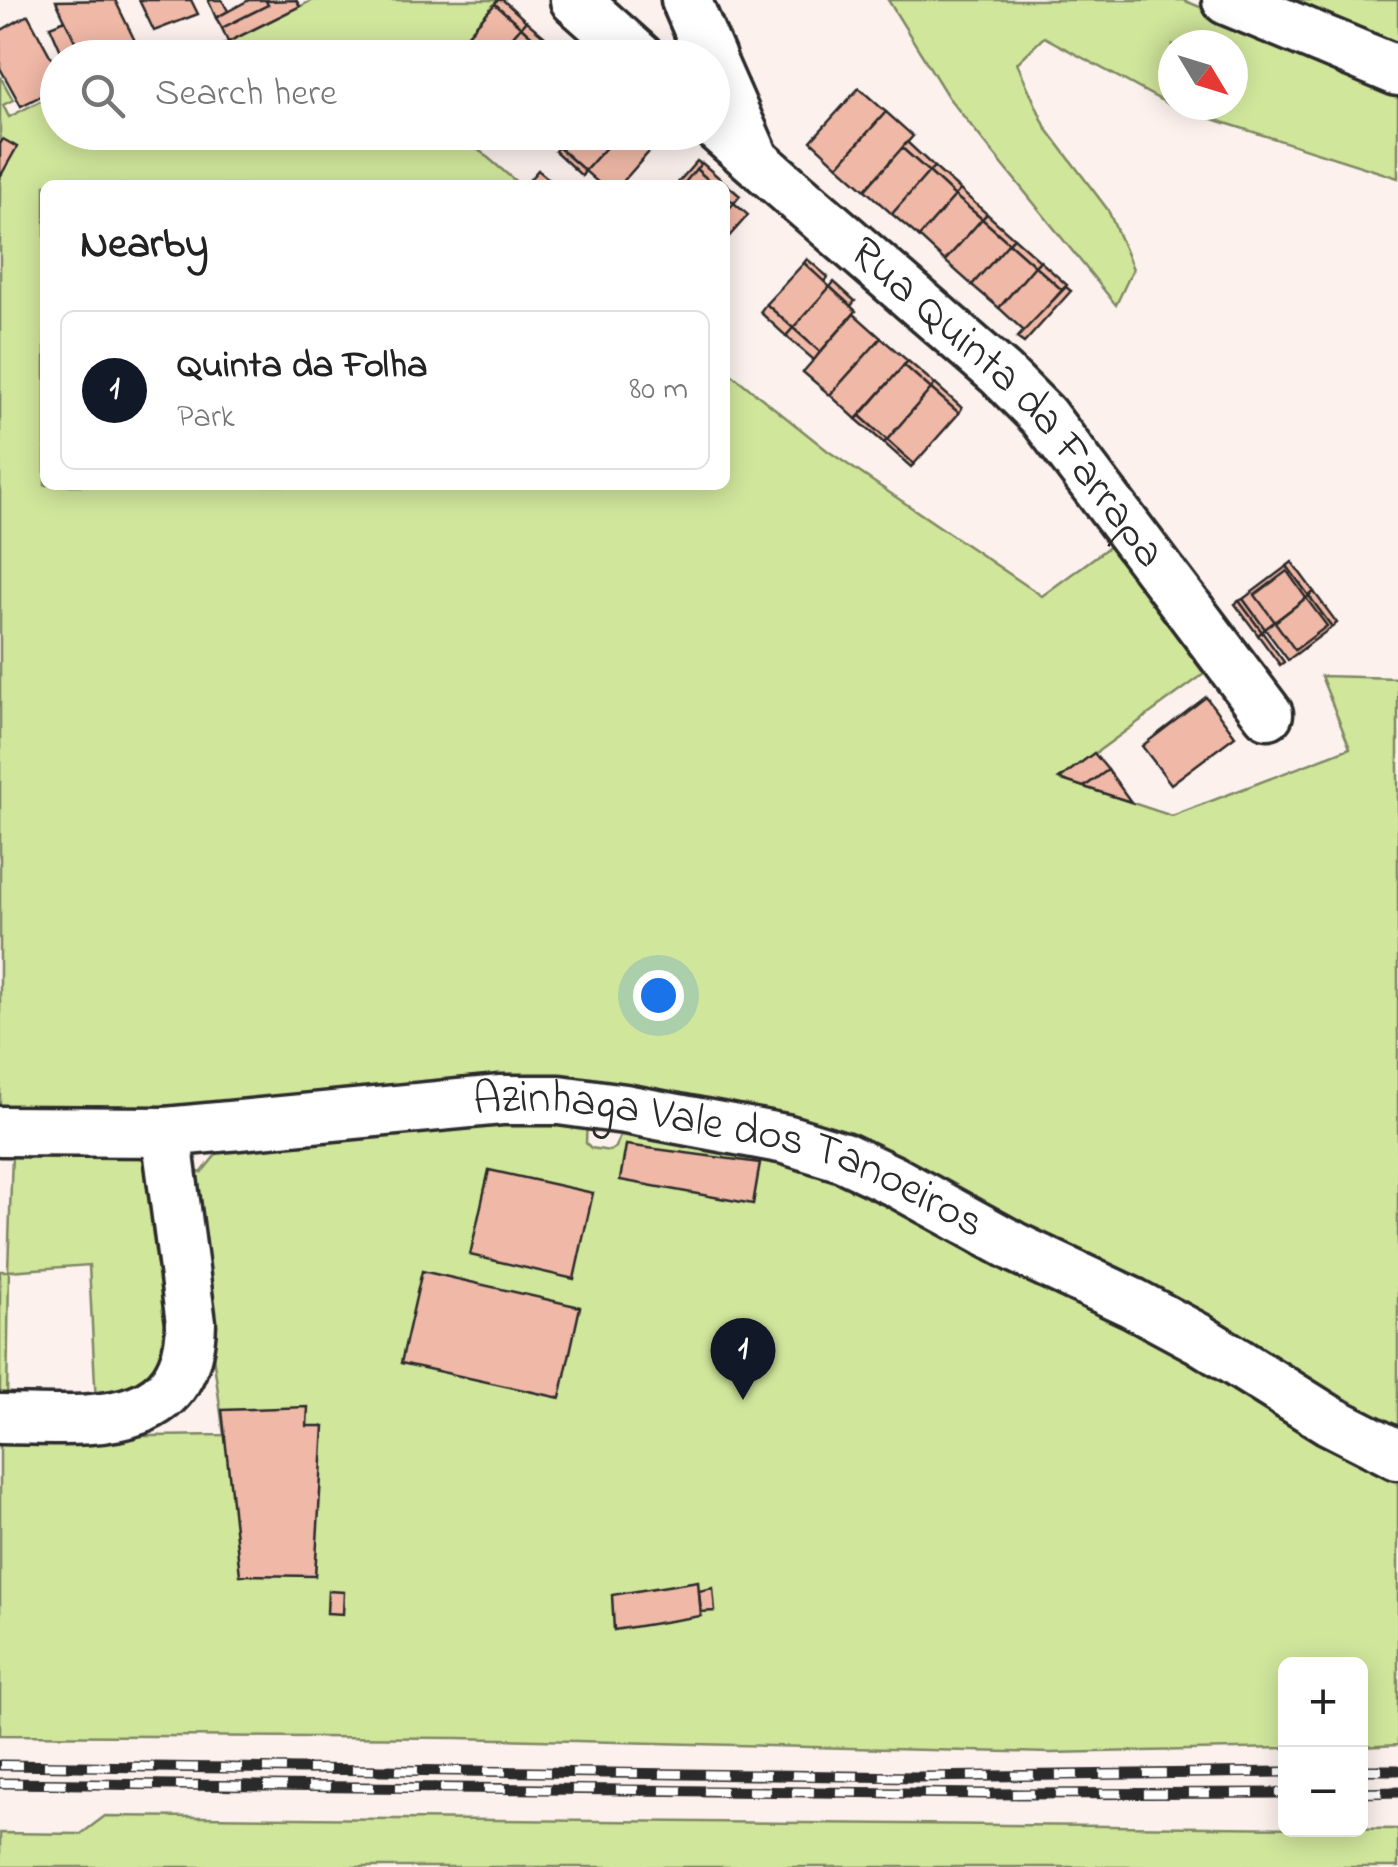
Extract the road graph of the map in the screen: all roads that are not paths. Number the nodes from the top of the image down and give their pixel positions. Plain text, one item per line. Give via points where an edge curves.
1 (575, 0) edge
2 (686, 0) edge
3 (1227, 0) edge
4 (620, 40) edge
5 (703, 40) edge
6 (1398, 71) edge
7 (730, 102) edge
8 (730, 139) edge
9 (755, 161) junction
10 (1268, 714) dead end
11 (0, 1131) edge
12 (166, 1132) junction
13 (0, 1419) edge
14 (1398, 1456) edge

1 - 4 street
2 - 5 street
3 - 6 street
7 - 9 street
8 - 9 street, Rua Quinta da Farrapa
9 - 10 street, Rua Quinta da Farrapa via 1043,416
11 - 12 street, Azinhaga Vale dos Tanoeiros
12 - 13 street via 191,1323 190,1353 173,1385 121,1417
12 - 14 street, Azinhaga Vale dos Tanoeiros via 559,1100 784,1140 894,1180 1198,1338

